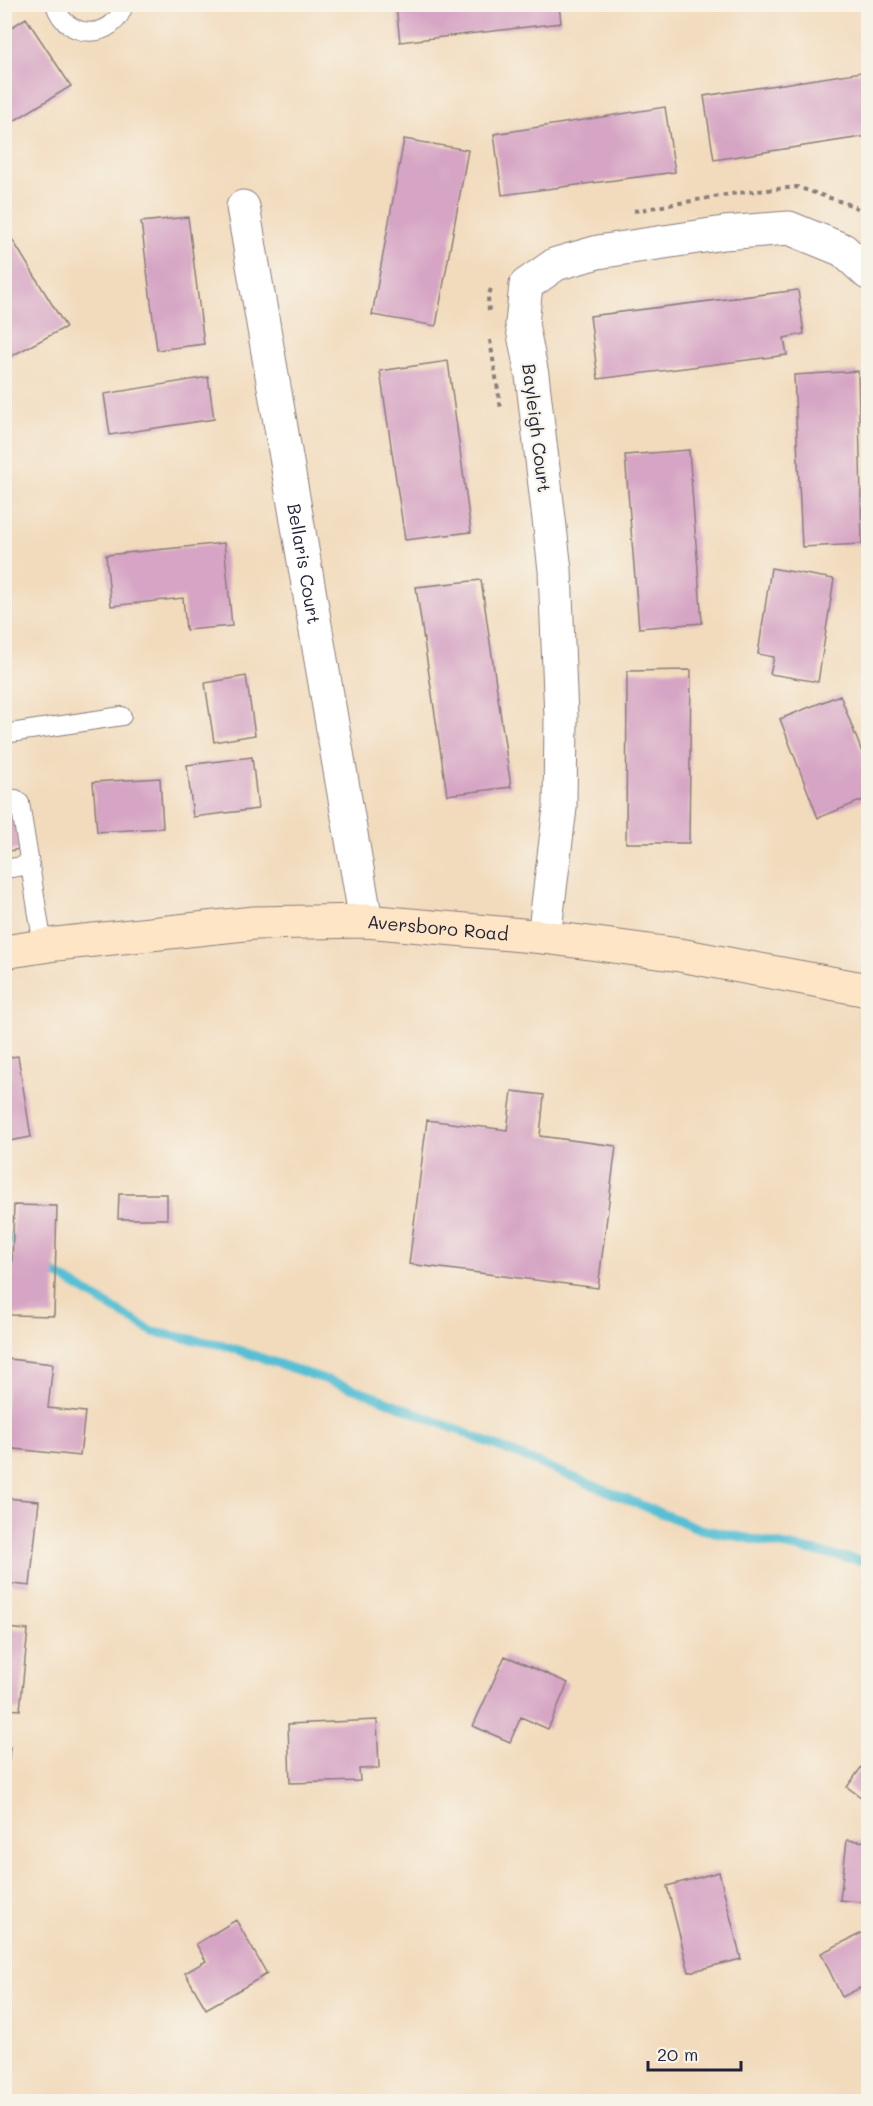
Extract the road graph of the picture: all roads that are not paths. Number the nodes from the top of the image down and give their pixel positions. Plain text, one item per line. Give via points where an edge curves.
1 (56, 4) edge
2 (124, 4) edge
3 (243, 207) dead end
4 (868, 273) edge
5 (122, 716) dead end
6 (4, 734) edge
7 (4, 800) edge
8 (30, 865) junction
9 (4, 869) edge
10 (366, 921) junction
11 (544, 936) junction
12 (43, 946) junction
13 (4, 952) edge
14 (868, 990) edge

1 - 2 lane via 62,19 71,27 94,33 115,22
3 - 10 street, Bellaris Court
4 - 11 street, Bayleigh Court via 843,250 789,228 724,233 598,252 556,264 526,285 522,324 532,375 555,570 561,717 560,808
5 - 6 lane
7 - 8 lane via 16,799 20,803
8 - 9 lane
8 - 12 lane
10 - 11 street, Aversboro Road
10 - 12 street, Aversboro Road via 254,923
11 - 14 street, Aversboro Road
12 - 13 street, Aversboro Road

